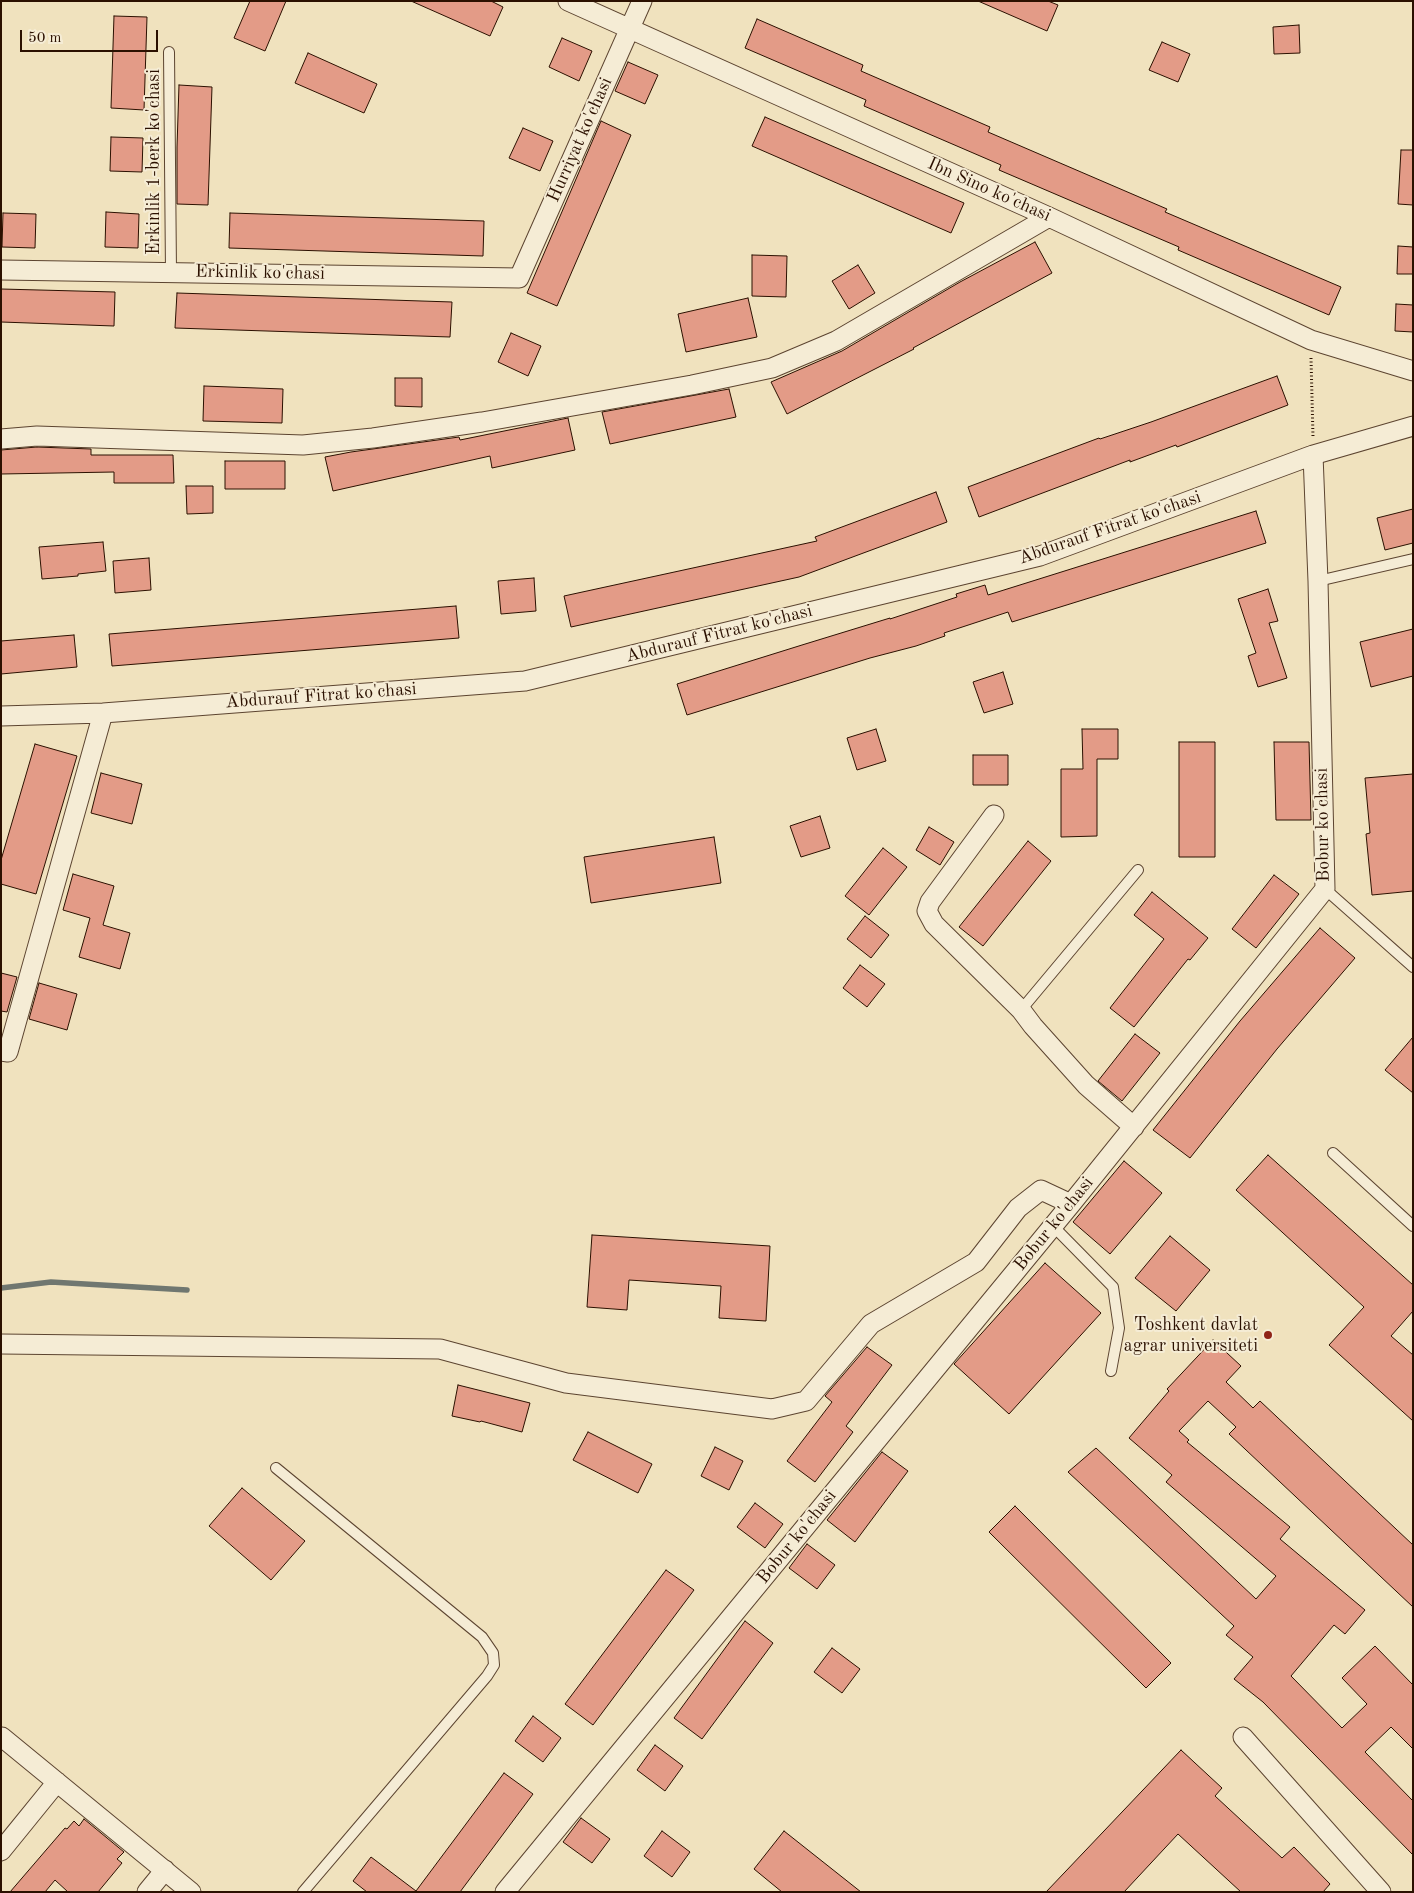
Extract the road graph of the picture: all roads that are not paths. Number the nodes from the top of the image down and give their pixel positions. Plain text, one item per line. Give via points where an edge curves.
1 (568, 1) edge
2 (642, 1) edge
3 (629, 29) junction
4 (169, 52) dead end
5 (1049, 217) junction
6 (1, 270) edge
7 (171, 272) junction
8 (519, 278) joint
9 (1413, 371) edge
10 (1413, 426) edge
11 (1, 439) edge
12 (1313, 456) junction
13 (1413, 559) edge
14 (1318, 581) junction
15 (103, 713) junction
16 (1, 716) edge
17 (994, 815) dead end
18 (1138, 870) dead end
19 (1325, 889) junction
20 (1413, 967) edge
21 (1022, 1010) junction
22 (5, 1051) edge
23 (1134, 1127) junction
24 (1333, 1153) dead end
25 (1071, 1204) junction
26 (1053, 1226) junction
27 (1413, 1226) edge
28 (1, 1344) edge
29 (1111, 1371) dead end
30 (276, 1468) dead end
31 (2, 1737) edge
32 (1243, 1737) dead end
33 (58, 1782) junction
34 (1, 1851) edge
35 (165, 1870) junction
36 (147, 1892) edge
37 (191, 1892) edge
38 (303, 1892) edge
39 (505, 1892) edge
40 (1380, 1892) edge

1 - 3 street, Ibn Sino ko'chasi
2 - 3 street, Hurriyat ko'chasi
3 - 5 street, Ibn Sino ko'chasi
3 - 8 street, Hurriyat ko'chasi
4 - 7 lane, Erkinlik 1-berk ko'chasi
5 - 9 street, Ibn Sino ko'chasi via 1311,340
5 - 11 street via 836,341 772,368 482,422 303,445 37,436
6 - 7 street, Erkinlik ko'chasi
7 - 8 street, Erkinlik ko'chasi
10 - 12 street, Abdurauf Fitrat ko'chasi
12 - 14 street, Bobur ko'chasi
12 - 15 street, Abdurauf Fitrat ko'chasi via 1040,556 525,681
13 - 14 lane
14 - 19 street, Bobur ko'chasi
15 - 16 street, Abdurauf Fitrat ko'chasi
15 - 22 street
17 - 21 street via 930,902 927,911 934,924
18 - 21 lane
19 - 20 lane
19 - 23 street, Bobur ko'chasi
21 - 23 street via 1086,1085
23 - 25 street, Bobur ko'chasi
24 - 27 lane
25 - 26 street, Bobur ko'chasi
25 - 28 street via 1041,1190 1018,1208 976,1262 870,1324 806,1401 772,1410 566,1383 440,1349
26 - 29 lane via 1112,1287 1119,1328
26 - 39 street, Bobur ko'chasi
30 - 38 lane via 482,1637 493,1653 494,1665
31 - 33 street
32 - 40 street
33 - 34 street
33 - 35 street
35 - 36 street
35 - 37 street

